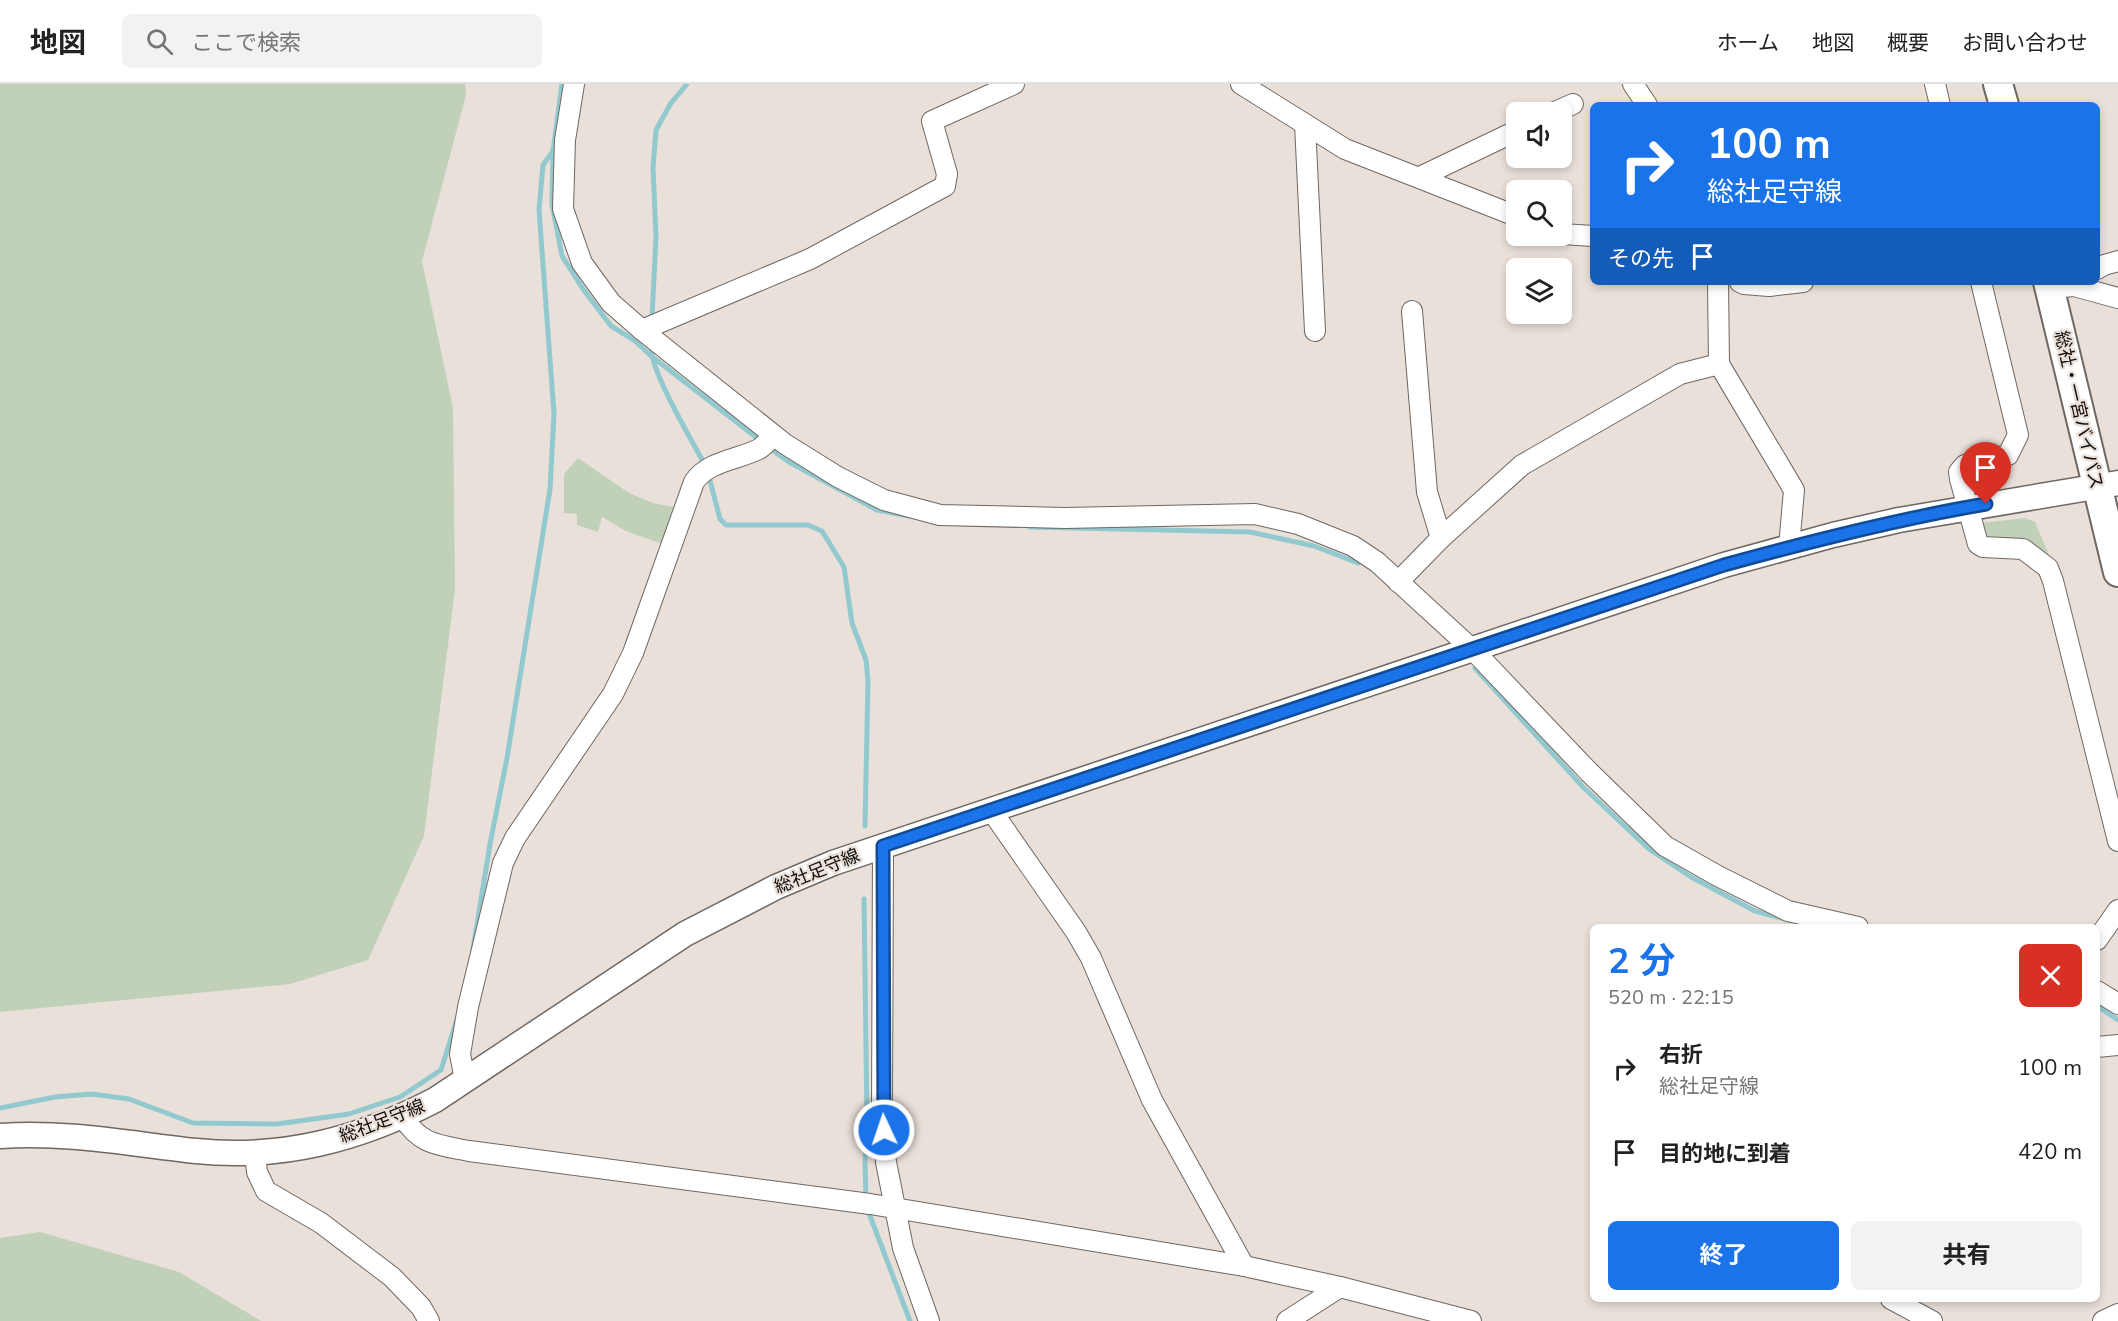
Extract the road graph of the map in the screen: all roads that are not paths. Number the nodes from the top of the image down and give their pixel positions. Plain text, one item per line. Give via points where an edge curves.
1 (574, 84) edge
2 (1014, 84) edge
3 (1241, 84) edge
4 (1634, 84) edge
5 (1935, 84) edge
6 (1998, 84) edge
7 (1645, 102) edge
8 (1939, 102) edge
9 (2003, 102) edge
10 (1305, 124) junction
11 (1506, 136) edge
12 (1420, 177) junction
13 (1506, 212) edge
14 (1572, 235) edge
15 (1590, 236) edge
16 (2118, 261) edge
17 (2100, 267) edge
18 (1718, 285) edge
19 (1756, 285) edge
20 (1778, 285) edge
21 (1982, 285) edge
22 (2063, 285) edge
23 (2118, 298) edge
24 (1412, 311) dead end
25 (642, 330) junction
26 (1315, 331) dead end
27 (1719, 364) junction
28 (768, 441) junction
29 (2107, 484) edge
30 (1967, 507) junction
31 (1441, 538) junction
32 (1789, 547) junction
33 (2118, 572) edge
34 (1398, 582) junction
35 (1473, 650) junction
36 (991, 810) junction
37 (2118, 841) edge
38 (883, 846) junction
39 (2118, 910) edge
40 (1845, 924) edge
41 (2100, 936) edge
42 (2100, 993) edge
43 (2118, 1004) edge
44 (2118, 1045) edge
45 (2100, 1047) edge
46 (465, 1080) junction
47 (403, 1117) junction
48 (0, 1136) edge
49 (255, 1153) junction
50 (894, 1208) junction
51 (1244, 1266) junction
52 (1340, 1287) junction
53 (1897, 1302) edge
54 (2118, 1314) edge
55 (429, 1321) edge
56 (929, 1321) edge
57 (1287, 1321) edge
58 (1471, 1321) edge
59 (1932, 1321) edge
60 (2103, 1321) edge

1 - 25 street via 565,140 563,209 582,264 611,303
2 - 25 street via 932,121 947,174 945,186 810,259
3 - 10 street
4 - 7 street
5 - 8 street
6 - 9 highway
10 - 12 street via 1345,149
10 - 26 street
11 - 12 street
12 - 13 street
14 - 15 street
16 - 17 street
18 - 27 street
19 - 20 street
21 - 30 street via 2018,435 2008,455 1961,468 1959,479
22 - 23 street
22 - 29 highway, 総社・一宮バイパス
24 - 31 street via 1427,492
25 - 28 street
27 - 31 street via 1680,374 1522,465
27 - 32 street via 1794,490
28 - 34 street via 884,500 940,515 1065,518 1255,514 1298,524 1353,546
28 - 46 street via 706,470 694,482 633,653 613,694 515,838 503,863 468,1006 460,1054
29 - 30 main road, 総社足守線
29 - 33 highway, 総社・一宮バイパス
30 - 32 main road, 総社足守線
30 - 37 street via 1978,544 2023,549 2048,568
31 - 34 street
32 - 35 main road, 総社足守線
34 - 35 street
35 - 36 main road, 総社足守線
35 - 40 street via 1665,846 1788,911
36 - 38 main road, 総社足守線
36 - 51 street via 1091,958 1152,1100
38 - 46 main road, 総社足守線 via 776,886 712,918
38 - 50 street via 882,1114
39 - 41 street
42 - 43 street
44 - 45 street
46 - 47 main road, 総社足守線
47 - 49 main road, 総社足守線 via 318,1144
47 - 50 street via 418,1137 469,1151
48 - 49 main road, 総社足守線 via 84,1137 198,1151
49 - 55 street via 257,1172 266,1191 321,1223 392,1276
50 - 51 street
50 - 56 street via 903,1248
51 - 52 street
52 - 57 street
52 - 58 street
53 - 59 street
54 - 60 street

